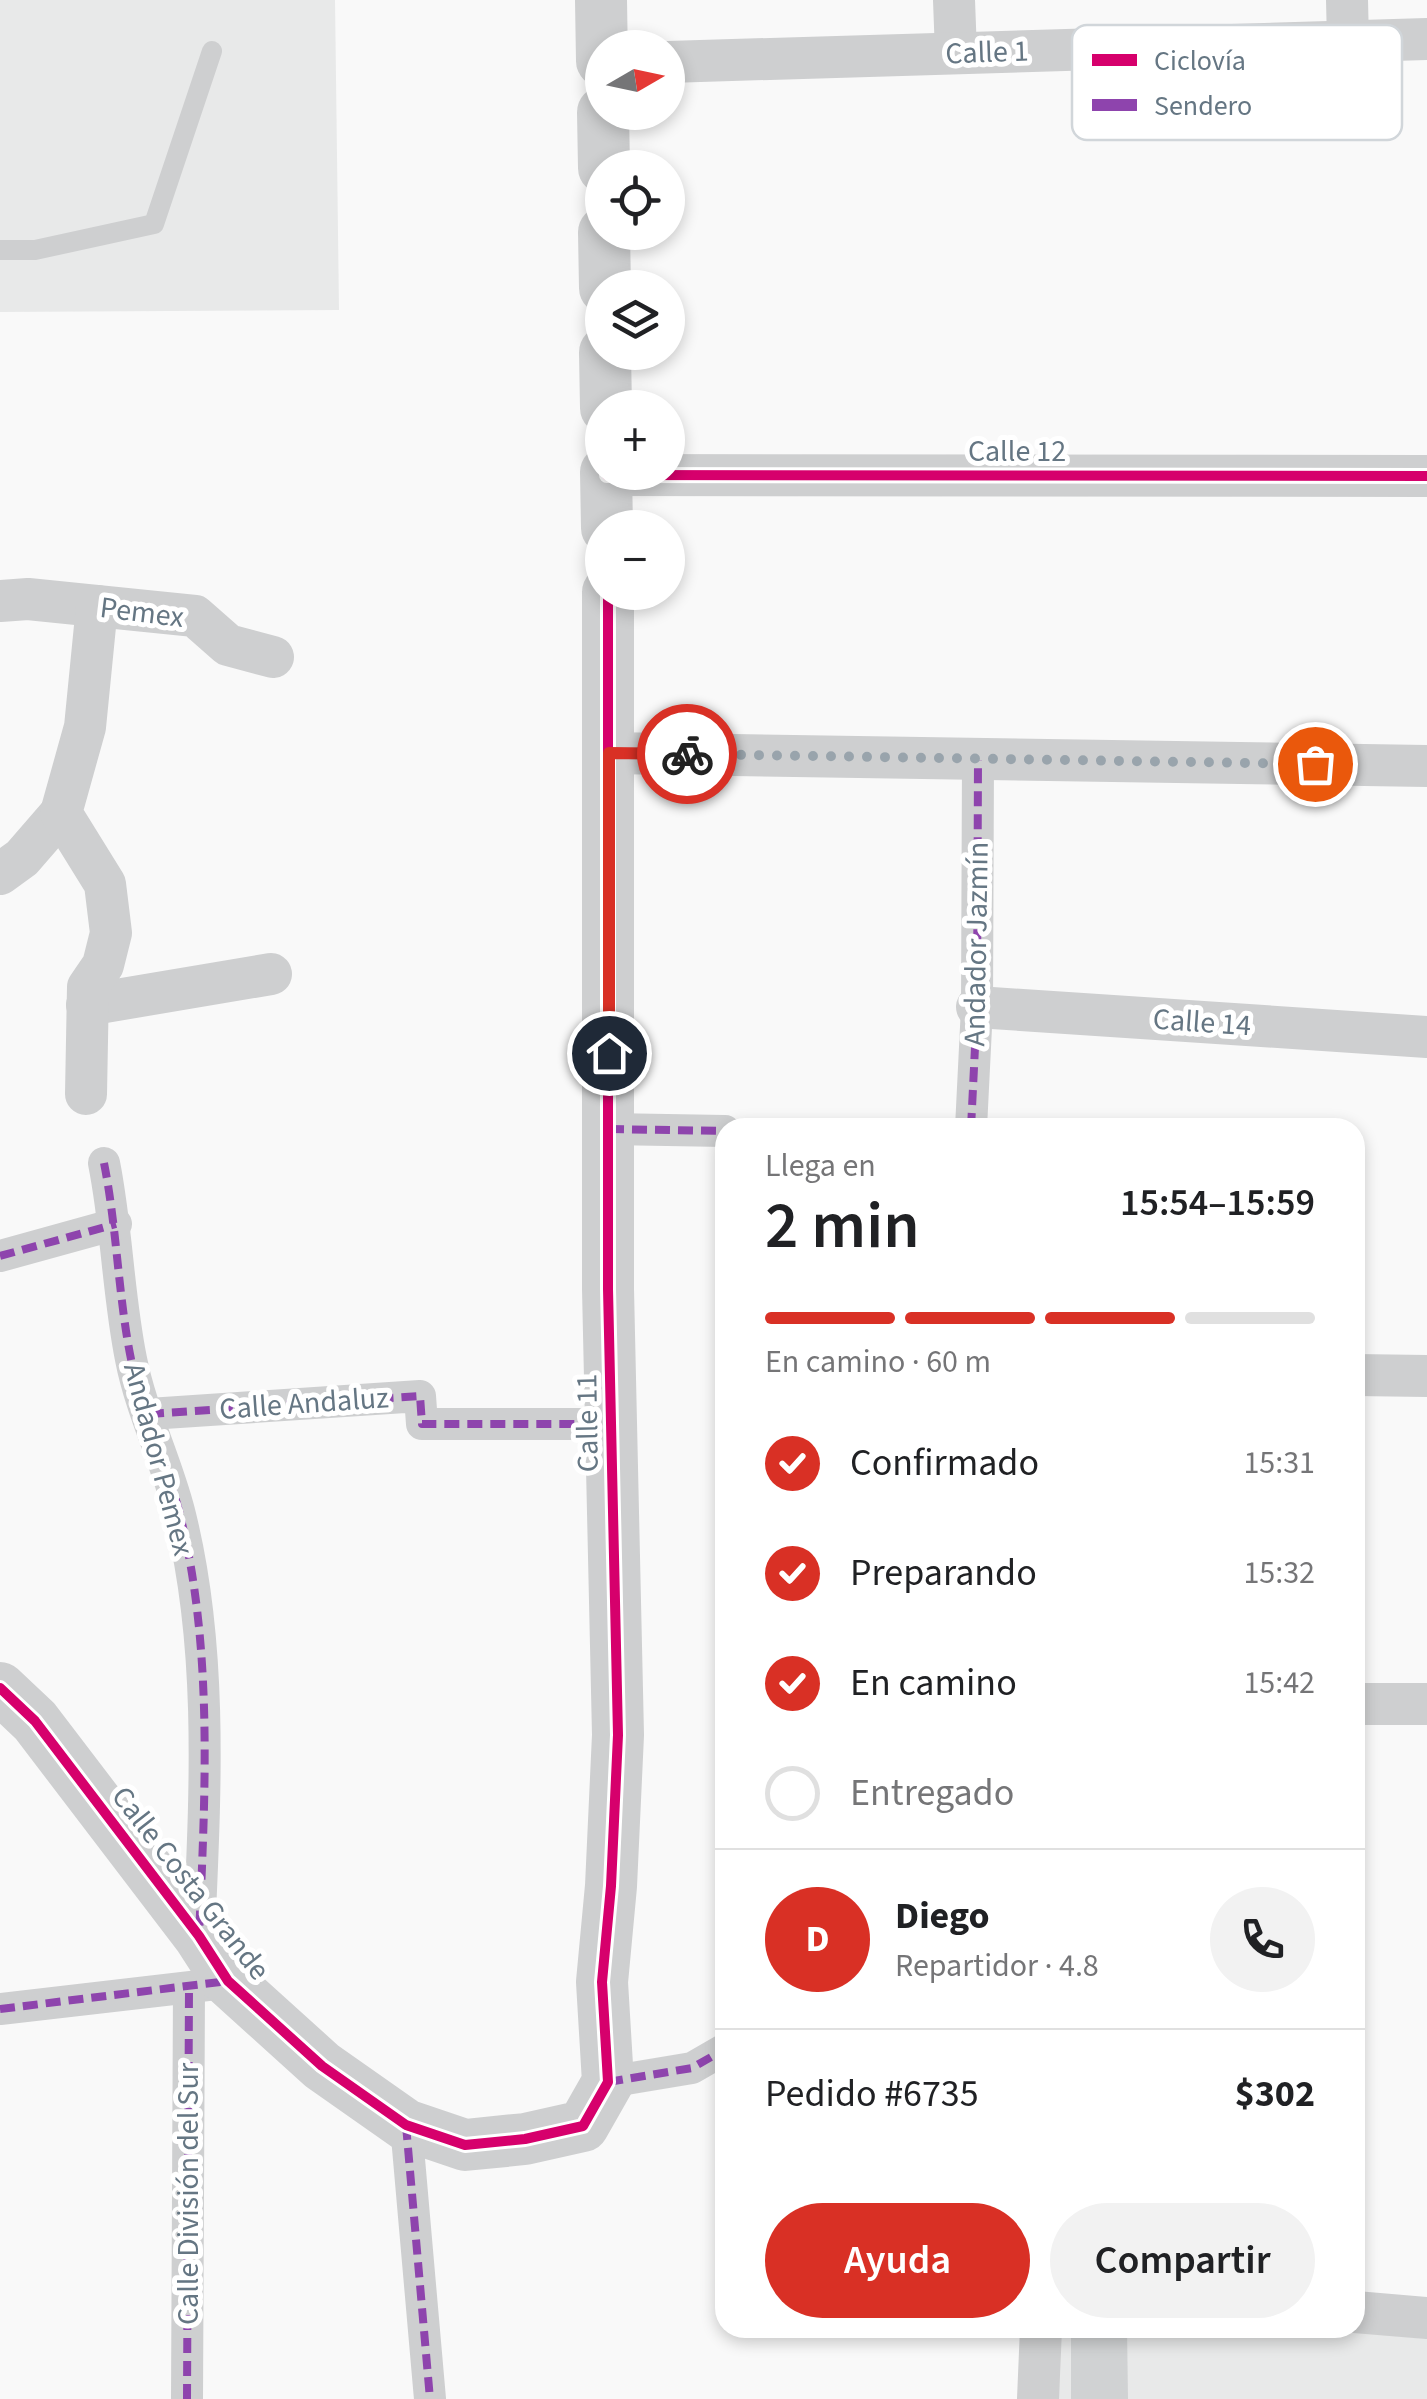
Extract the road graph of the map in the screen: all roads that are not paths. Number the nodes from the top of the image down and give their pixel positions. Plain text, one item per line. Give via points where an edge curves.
1 (601, 0) edge
2 (954, 0) edge
3 (1347, 20) edge
4 (1288, 25) edge
5 (601, 30) edge
6 (1402, 33) edge
7 (1427, 39) edge
8 (1072, 43) edge
9 (212, 51) dead end
10 (956, 53) junction
11 (685, 61) edge
12 (0, 250) edge
13 (685, 474) edge
14 (1427, 476) edge
15 (0, 601) edge
16 (97, 606) junction
17 (608, 610) edge
18 (272, 657) dead end
19 (609, 753) junction
20 (978, 760) junction
21 (1427, 766) edge
22 (61, 813) junction
23 (0, 874) edge
24 (271, 974) dead end
25 (87, 1005) junction
26 (977, 1007) junction
27 (1427, 1038) edge
28 (86, 1094) dead end
29 (971, 1118) edge
30 (608, 1128) junction
31 (715, 1132) edge
32 (104, 1163) dead end
33 (116, 1224) junction
34 (0, 1256) edge
35 (1365, 1374) edge
36 (1427, 1376) edge
37 (149, 1414) junction
38 (612, 1424) junction
39 (0, 1688) edge
40 (1365, 1704) edge
41 (1427, 1704) edge
42 (200, 1936) junction
43 (208, 1985) junction
44 (0, 2009) edge
45 (715, 2055) edge
46 (608, 2082) junction
47 (406, 2125) junction
48 (1365, 2313) edge
49 (1427, 2318) edge
50 (1041, 2338) edge
51 (187, 2399) edge
52 (430, 2399) edge
53 (1038, 2399) edge

1 - 5 street
2 - 10 street
3 - 4 street, Calle 1
6 - 7 street, Calle 1
8 - 10 street, Calle 1
9 - 12 lane via 154,224 35,250
10 - 11 street, Calle 1
13 - 14 street, Calle 12
15 - 16 street, Pemex
16 - 18 street, Pemex via 195,616 228,645
16 - 22 street via 85,727
17 - 19 street, Calle 11
19 - 20 street
19 - 30 street, Calle 11
20 - 21 street
20 - 26 street, Andador Jazmín
22 - 23 street
22 - 25 street via 105,884 111,933
24 - 25 street
25 - 28 street
26 - 27 street, Calle 14
26 - 29 street, Andador Jazmín
30 - 31 street
30 - 38 street, Calle 11
32 - 33 street, Andador Pemex
33 - 34 street
33 - 37 street, Andador Pemex via 132,1361
35 - 36 street
37 - 38 street, Calle Andaluz via 420,1396 422,1424
37 - 42 street, Andador Pemex via 180,1514 199,1633 205,1806
38 - 46 street, Calle 11 via 618,1735 602,1982
39 - 42 street, Calle Costa Grande via 34,1721
40 - 41 street
42 - 43 street, Calle Costa Grande
43 - 44 street
43 - 47 street, Calle Costa Grande
43 - 51 street, Calle División del Sur
45 - 46 street via 692,2068
46 - 47 street, Calle Costa Grande via 583,2126 525,2140 465,2145
47 - 52 street
48 - 49 street
50 - 53 street

